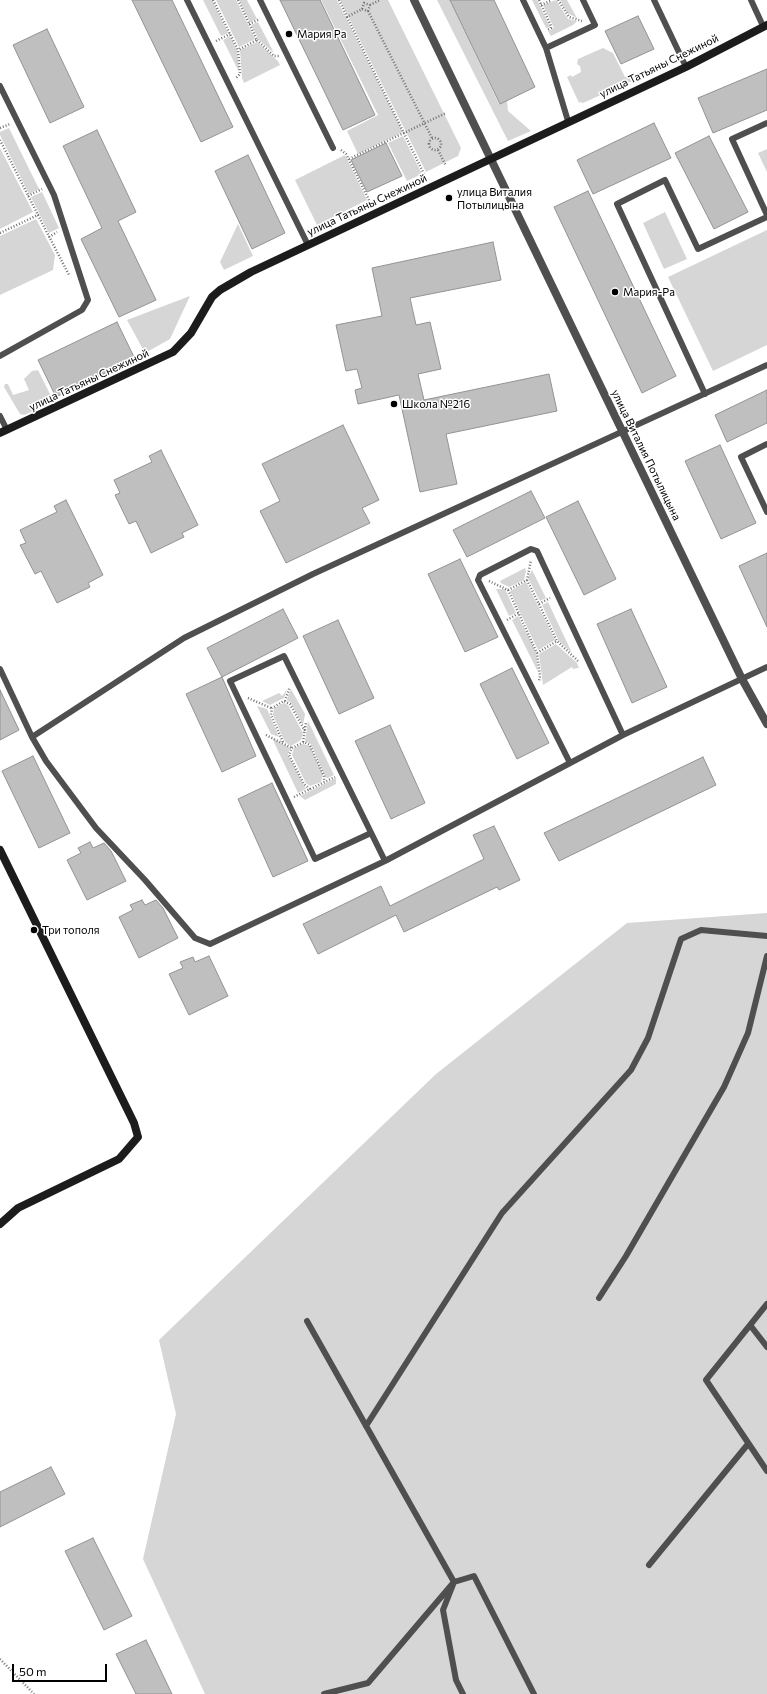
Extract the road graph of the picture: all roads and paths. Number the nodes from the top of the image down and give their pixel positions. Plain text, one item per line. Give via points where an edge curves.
1 (188, 0) edge
2 (214, 0) edge
3 (238, 0) edge
4 (260, 0) edge
5 (339, 0) edge
6 (380, 0) edge
7 (414, 0) edge
8 (523, 0) edge
9 (539, 0) edge
10 (552, 0) edge
11 (558, 0) edge
12 (583, 0) edge
13 (654, 0) edge
14 (751, 0) edge
15 (363, 2) edge
16 (370, 5) junction
17 (541, 5) junction
18 (362, 9) junction
19 (368, 11) junction
20 (347, 17) junction
21 (595, 25) junction
22 (765, 26) edge
23 (230, 34) junction
24 (540, 35) junction
25 (257, 40) junction
26 (209, 44) junction
27 (546, 48) junction
28 (238, 50) junction
29 (286, 53) junction
30 (686, 67) junction
31 (228, 82) junction
32 (0, 86) edge
33 (446, 113) dead end
34 (568, 121) junction
35 (425, 123) junction
36 (767, 123) edge
37 (404, 133) junction
38 (432, 138) junction
39 (0, 140) edge
40 (333, 148) joint
41 (438, 150) junction
42 (492, 158) junction
43 (349, 159) junction
44 (446, 166) dead end
45 (425, 176) dead end
46 (49, 186) junction
47 (28, 196) junction
48 (370, 202) dead end
49 (38, 215) junction
50 (767, 216) edge
51 (0, 233) edge
52 (308, 245) junction
53 (72, 279) dead end
54 (0, 356) edge
55 (767, 365) edge
56 (705, 394) junction
57 (0, 416) edge
58 (623, 431) junction
59 (4, 432) edge
60 (767, 444) edge
61 (767, 512) edge
62 (533, 548) junction
63 (479, 577) junction
64 (527, 580) junction
65 (508, 590) junction
66 (557, 594) junction
67 (539, 604) junction
68 (519, 613) junction
69 (500, 624) junction
70 (557, 641) junction
71 (537, 653) junction
72 (767, 667) edge
73 (0, 669) edge
74 (594, 673) junction
75 (742, 679) junction
76 (234, 691) junction
77 (535, 693) junction
78 (272, 708) junction
79 (311, 712) junction
80 (767, 724) edge
81 (305, 731) junction
82 (254, 732) junction
83 (623, 735) junction
84 (32, 737) junction
85 (283, 742) junction
86 (303, 743) junction
87 (292, 748) junction
88 (570, 763) junction
89 (342, 774) junction
90 (324, 782) junction
91 (310, 789) junction
92 (286, 800) junction
93 (371, 833) junction
94 (0, 850) edge
95 (385, 861) junction
96 (767, 936) edge
97 (767, 956) edge
98 (0, 1224) edge
99 (599, 1298) dead end
100 (767, 1304) edge
101 (307, 1321) dead end
102 (750, 1325) junction
103 (767, 1347) edge
104 (366, 1426) junction
105 (748, 1444) junction
106 (767, 1471) edge
107 (649, 1565) dead end
108 (454, 1582) junction
109 (0, 1658) edge
110 (34, 1694) edge
111 (324, 1694) edge
112 (462, 1694) edge
113 (534, 1694) edge

1 - 26 lane
2 - 23 path
3 - 25 path
4 - 29 lane
5 - 20 path
6 - 16 path
7 - 42 street, улица Виталия Потылицына
8 - 24 lane
9 - 17 path
10 - 17 path
11 - 21 path via 569,17
12 - 21 lane
13 - 30 lane
14 - 22 lane
15 - 16 path
15 - 18 path
16 - 19 path
17 - 24 path via 551,27
18 - 19 path
18 - 20 path
19 - 35 path
20 - 37 path
21 - 27 lane
22 - 30 street, улица Татьяны Снежиной
23 - 26 path
23 - 28 path
24 - 27 lane
25 - 28 path
25 - 29 path via 276,57
26 - 31 lane
27 - 34 lane
28 - 31 path via 240,75
29 - 40 lane
30 - 34 street, улица Татьяны Снежиной
31 - 52 lane
32 - 46 lane
33 - 35 path
34 - 42 street, улица Татьяны Снежиной
35 - 37 path
35 - 38 path
36 - 50 lane via 732,139
37 - 43 path
37 - 45 path
38 - 41 path via 428,144 430,148
38 - 41 path via 436,137 441,142 442,146
39 - 47 path
40 - 43 path via 340,149
41 - 44 path
42 - 52 street, улица Татьяны Снежиной
42 - 58 street, улица Виталия Потылицына
43 - 48 path
46 - 47 path
46 - 54 lane via 88,300 82,310
47 - 49 path
49 - 51 path
49 - 53 path
50 - 56 lane via 698,249 666,180 617,204
52 - 59 street, улица Татьяны Снежиной via 220,290 212,297 192,333 173,352
55 - 56 lane
56 - 58 lane
57 - 59 lane
58 - 75 street, улица Виталия Потылицына
58 - 84 lane via 312,574 184,638
60 - 61 lane via 740,457
62 - 63 lane
62 - 64 path
62 - 66 lane via 537,551
63 - 65 path
63 - 69 lane via 479,582
64 - 65 path
64 - 67 path
65 - 68 path
66 - 67 path
66 - 74 lane
67 - 70 path
68 - 69 path
68 - 71 path
69 - 77 lane
70 - 71 path
70 - 74 path
71 - 77 path via 540,676
72 - 75 lane
73 - 84 lane
74 - 83 lane
75 - 80 street, улица Виталия Потылицына
75 - 83 lane
76 - 78 path
76 - 79 lane via 230,681 284,656
76 - 82 lane
77 - 88 lane
78 - 81 path via 284,701 290,704
78 - 85 path via 271,715
79 - 81 path via 306,719
79 - 89 lane
81 - 86 path
82 - 85 path
82 - 92 lane
83 - 88 lane
84 - 95 lane via 96,828 195,938 210,944
85 - 87 path
86 - 87 path
86 - 90 path via 310,745 324,776
87 - 91 path via 290,755 304,784
88 - 95 lane
89 - 90 path
89 - 93 lane
90 - 91 path
91 - 92 path
92 - 93 lane via 315,859
93 - 95 lane
94 - 98 street via 134,1123 138,1137 119,1159 18,1208
96 - 104 lane via 701,930 681,939 648,1038 631,1070 502,1213
97 - 99 lane via 748,1033 724,1087
100 - 102 lane
101 - 104 lane
102 - 103 lane
102 - 105 lane via 706,1380
104 - 108 lane
105 - 106 lane
105 - 107 lane
108 - 111 lane via 368,1683
108 - 112 lane via 443,1610 456,1680
108 - 113 lane via 474,1576
109 - 110 path

